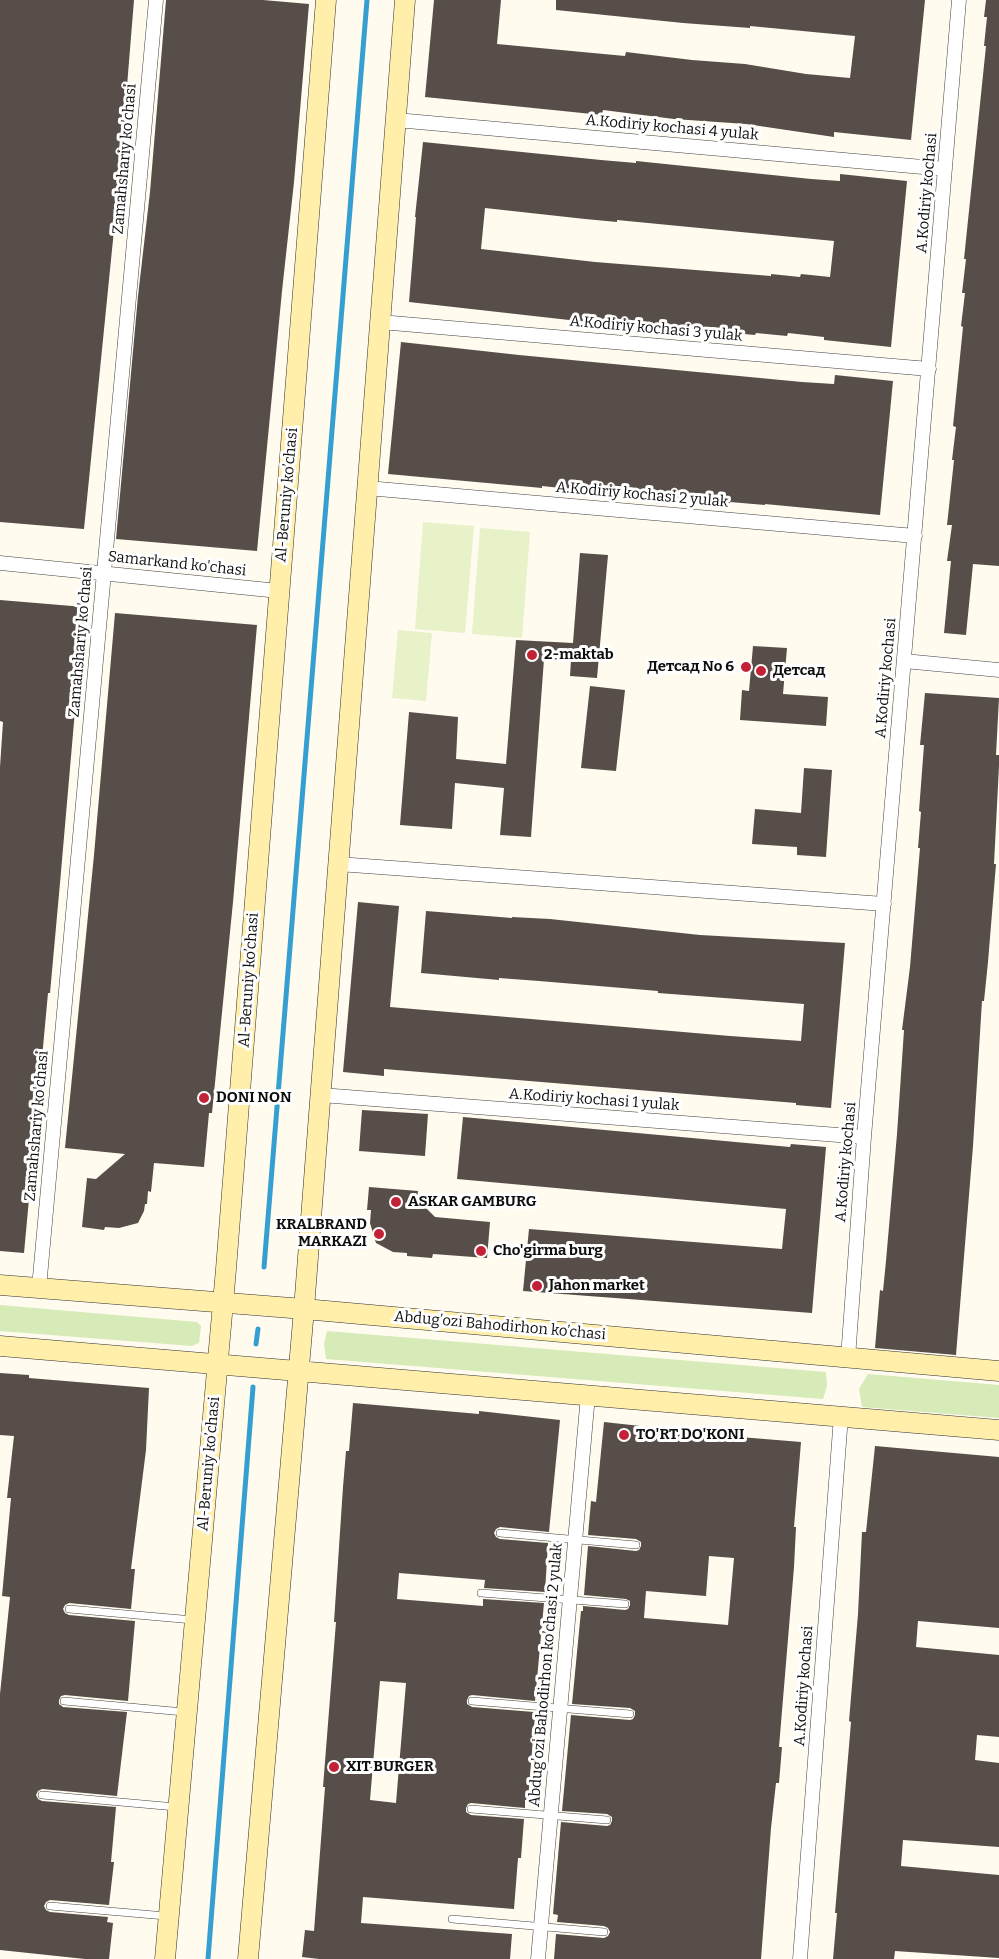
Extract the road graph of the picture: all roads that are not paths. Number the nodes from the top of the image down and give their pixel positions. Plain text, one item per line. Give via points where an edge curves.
1 (156, 0) edge
2 (326, 0) edge
3 (405, 0) edge
4 (959, 0) edge
5 (396, 120) junction
6 (945, 169) junction
7 (381, 322) junction
8 (929, 369) junction
9 (367, 488) junction
10 (915, 536) junction
11 (0, 563) edge
12 (104, 573) junction
13 (279, 591) junction
14 (904, 661) junction
15 (999, 670) edge
16 (338, 864) junction
17 (884, 904) junction
18 (321, 1095) junction
19 (864, 1137) junction
20 (0, 1284) edge
21 (39, 1288) junction
22 (223, 1303) junction
23 (304, 1309) junction
24 (0, 1346) edge
25 (848, 1358) junction
26 (218, 1364) junction
27 (298, 1371) junction
28 (999, 1371) edge
29 (588, 1395) junction
30 (841, 1416) junction
31 (999, 1430) edge
32 (500, 1533) dead end
33 (575, 1540) junction
34 (636, 1545) dead end
35 (482, 1593) dead end
36 (570, 1599) junction
37 (625, 1604) dead end
38 (69, 1609) dead end
39 (195, 1620) junction
40 (64, 1701) dead end
41 (472, 1701) dead end
42 (560, 1707) junction
43 (187, 1713) junction
44 (630, 1714) dead end
45 (42, 1795) dead end
46 (178, 1808) junction
47 (471, 1809) dead end
48 (551, 1815) junction
49 (606, 1820) dead end
50 (50, 1906) dead end
51 (169, 1916) junction
52 (452, 1919) dead end
53 (541, 1927) junction
54 (604, 1932) dead end
55 (165, 1959) edge
56 (248, 1959) edge
57 (538, 1959) edge
58 (800, 1959) edge

1 - 12 street, Zamahshariy ko'chasi
2 - 13 main road, Al-Beruniy ko’chasi
3 - 5 main road
4 - 6 street, A.Kodiriy kochasi
5 - 6 street, A.Kodiriy kochasi 4 yulak
5 - 7 main road
6 - 8 street, A.Kodiriy kochasi
7 - 8 street, A.Kodiriy kochasi 3 yulak
7 - 9 main road
8 - 10 street, A.Kodiriy kochasi
9 - 10 street, A.Kodiriy kochasi 2 yulak
9 - 16 main road
10 - 14 street, A.Kodiriy kochasi
11 - 12 street, Samarkand ko'chasi
12 - 13 street, Samarkand ko'chasi
12 - 21 street, Zamahshariy ko'chasi
13 - 22 main road, Al-Beruniy ko’chasi
14 - 15 street
14 - 17 street, A.Kodiriy kochasi
16 - 17 street
16 - 18 main road
17 - 19 street, A.Kodiriy kochasi
18 - 19 street, A.Kodiriy kochasi 1 yulak
18 - 23 main road
19 - 25 street, A.Kodiriy kochasi
20 - 21 main road, Abdug’ozi Bahodirhon ko’chasi
21 - 22 main road, Abdug’ozi Bahodirhon ko’chasi
22 - 23 main road, Abdug’ozi Bahodirhon ko’chasi
22 - 26 main road, Al-Beruniy ko’chasi
23 - 25 main road, Abdug’ozi Bahodirhon ko’chasi
23 - 27 main road
24 - 26 main road
25 - 28 main road, Abdug’ozi Bahodirhon ko’chasi
26 - 27 main road
26 - 39 main road, Al-Beruniy ko’chasi
27 - 29 main road
27 - 56 main road
29 - 30 main road
29 - 33 street, Abdug’ozi Bahodirhon ko’chasi 2 yulak
30 - 31 main road
30 - 58 street, A.Kodiriy kochasi
32 - 33 lane
33 - 34 lane
33 - 36 street, Abdug’ozi Bahodirhon ko’chasi 2 yulak
35 - 36 lane
36 - 37 lane
36 - 42 street, Abdug’ozi Bahodirhon ko’chasi 2 yulak
38 - 39 lane
39 - 43 main road, Al-Beruniy ko’chasi
40 - 43 lane
41 - 42 lane
42 - 44 lane
42 - 48 street, Abdug’ozi Bahodirhon ko’chasi 2 yulak
43 - 46 main road, Al-Beruniy ko’chasi
45 - 46 lane
46 - 51 main road, Al-Beruniy ko’chasi
47 - 48 lane
48 - 49 lane
48 - 53 street, Abdug’ozi Bahodirhon ko’chasi 2 yulak
50 - 51 lane
51 - 55 main road, Al-Beruniy ko’chasi
52 - 53 lane
53 - 54 lane
53 - 57 street, Abdug’ozi Bahodirhon ko’chasi 2 yulak

